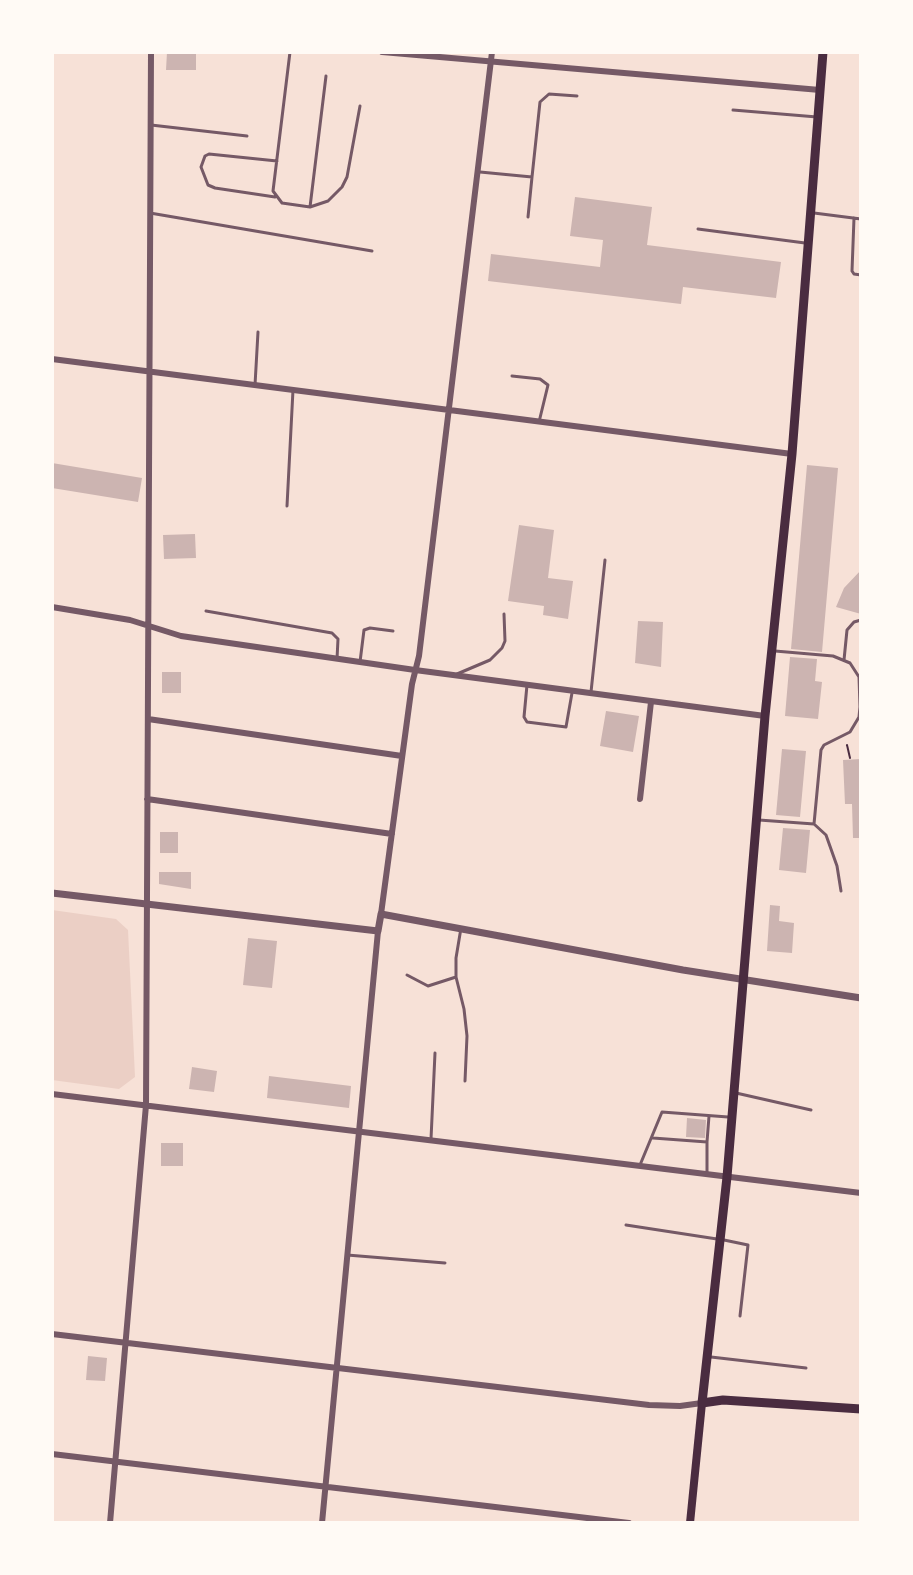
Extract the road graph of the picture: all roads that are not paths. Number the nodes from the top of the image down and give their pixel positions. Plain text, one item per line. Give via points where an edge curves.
1 (151, 52) edge
2 (290, 52) edge
3 (382, 52) edge
4 (492, 52) edge
5 (823, 52) edge
6 (491, 61) junction
7 (326, 76) dead end
8 (820, 90) junction
9 (577, 96) dead end
10 (360, 106) dead end
11 (733, 110) dead end
12 (817, 117) junction
13 (151, 125) junction
14 (247, 136) dead end
15 (277, 161) junction
16 (478, 172) junction
17 (532, 177) junction
18 (276, 197) junction
19 (310, 207) junction
20 (150, 213) junction
21 (810, 213) junction
22 (528, 217) dead end
23 (854, 218) junction
24 (861, 219) edge
25 (698, 229) dead end
26 (808, 243) junction
27 (372, 251) dead end
28 (861, 275) edge
29 (258, 332) dead end
30 (52, 359) edge
31 (150, 372) junction
32 (512, 376) dead end
33 (255, 385) junction
34 (293, 390) junction
35 (449, 410) junction
36 (539, 422) junction
37 (792, 454) junction
38 (287, 506) dead end
39 (605, 560) dead end
40 (52, 607) edge
41 (206, 611) dead end
42 (504, 614) dead end
43 (861, 620) edge
44 (150, 628) junction
45 (393, 631) dead end
46 (771, 651) junction
47 (337, 659) junction
48 (844, 660) junction
49 (360, 662) junction
50 (415, 670) junction
51 (454, 675) junction
52 (527, 685) junction
53 (860, 685) edge
54 (573, 691) junction
55 (591, 694) junction
56 (651, 702) junction
57 (765, 716) junction
58 (148, 719) junction
59 (402, 756) junction
60 (147, 799) junction
61 (640, 799) dead end
62 (756, 821) junction
63 (814, 824) junction
64 (392, 834) junction
65 (841, 891) dead end
66 (52, 893) edge
67 (147, 906) junction
68 (381, 914) junction
69 (461, 928) junction
70 (378, 931) junction
71 (407, 975) dead end
72 (456, 977) junction
73 (743, 980) junction
74 (861, 998) edge
75 (435, 1053) dead end
76 (465, 1081) dead end
77 (734, 1093) junction
78 (52, 1094) edge
79 (146, 1105) junction
80 (811, 1110) dead end
81 (709, 1116) junction
82 (732, 1118) junction
83 (358, 1130) junction
84 (653, 1138) junction
85 (431, 1139) junction
86 (707, 1142) junction
87 (640, 1165) junction
88 (707, 1175) junction
89 (727, 1177) junction
90 (861, 1193) edge
91 (626, 1225) dead end
92 (720, 1239) junction
93 (347, 1255) junction
94 (445, 1263) dead end
95 (740, 1316) dead end
96 (52, 1334) edge
97 (126, 1343) junction
98 (707, 1356) junction
99 (337, 1366) junction
100 (806, 1368) dead end
101 (702, 1403) junction
102 (861, 1409) edge
103 (52, 1454) edge
104 (115, 1461) junction
105 (326, 1486) junction
106 (110, 1523) edge
107 (322, 1523) edge
108 (629, 1523) edge
109 (690, 1523) edge

1 - 13 street
2 - 15 lane
3 - 6 street
4 - 6 street
5 - 8 main road
6 - 8 street
6 - 16 street
7 - 19 lane
8 - 12 main road
9 - 17 lane via 549,94 540,102
10 - 19 lane via 347,177 328,201
11 - 12 lane
12 - 21 main road
13 - 14 lane
13 - 20 street
15 - 18 lane
15 - 18 lane via 209,154 201,167 208,185 215,188
16 - 17 lane
16 - 35 street
17 - 22 lane
18 - 19 lane via 282,203
20 - 27 lane
20 - 31 street
21 - 23 lane
21 - 26 main road
23 - 24 lane
23 - 28 lane via 852,271
25 - 26 lane
26 - 37 main road
29 - 33 lane
30 - 31 street
31 - 33 street
31 - 44 street
32 - 36 lane via 548,385
33 - 34 street
34 - 35 street
34 - 38 lane
35 - 36 street
35 - 50 street
36 - 37 street
37 - 46 main road
39 - 55 lane
40 - 44 street
41 - 47 lane via 332,633 338,639
42 - 51 lane via 502,648 490,660
43 - 48 lane via 847,630
44 - 47 street
44 - 58 street
45 - 49 lane via 364,630
46 - 48 lane
46 - 57 main road
47 - 49 street
48 - 53 lane via 855,667
49 - 50 street
50 - 51 street
50 - 59 street
51 - 52 street
52 - 54 street
52 - 54 lane via 527,722 564,728
53 - 63 lane via 859,717 850,732 821,750
54 - 55 street
55 - 56 street
56 - 57 street
56 - 61 street
57 - 62 main road
58 - 59 street
58 - 60 street
59 - 64 street
60 - 64 street
60 - 67 street
62 - 63 lane
62 - 73 main road
63 - 65 lane via 826,835
64 - 68 street
66 - 67 street
67 - 70 street
67 - 79 street
68 - 69 street
68 - 70 street
69 - 72 lane
69 - 73 street
70 - 83 street
71 - 72 lane via 428,986
72 - 76 lane via 467,1036
73 - 74 street
73 - 77 main road
75 - 85 lane
77 - 80 lane
77 - 82 main road
78 - 79 street
79 - 83 street
79 - 97 street
81 - 82 lane
81 - 84 lane via 662,1112
81 - 86 lane
82 - 89 main road
83 - 85 street
83 - 93 street
84 - 86 lane
84 - 87 lane
85 - 87 street
86 - 88 lane
87 - 88 street
88 - 89 street
89 - 90 street
89 - 92 main road
91 - 92 lane
92 - 95 lane via 748,1245
92 - 98 main road
93 - 94 lane
93 - 99 street
96 - 97 street
97 - 99 street
97 - 104 street
98 - 100 lane
98 - 101 main road
99 - 101 street via 649,1405
99 - 105 street
101 - 102 main road
101 - 109 main road
103 - 104 street
104 - 105 street
104 - 106 street
105 - 107 street
105 - 108 street

